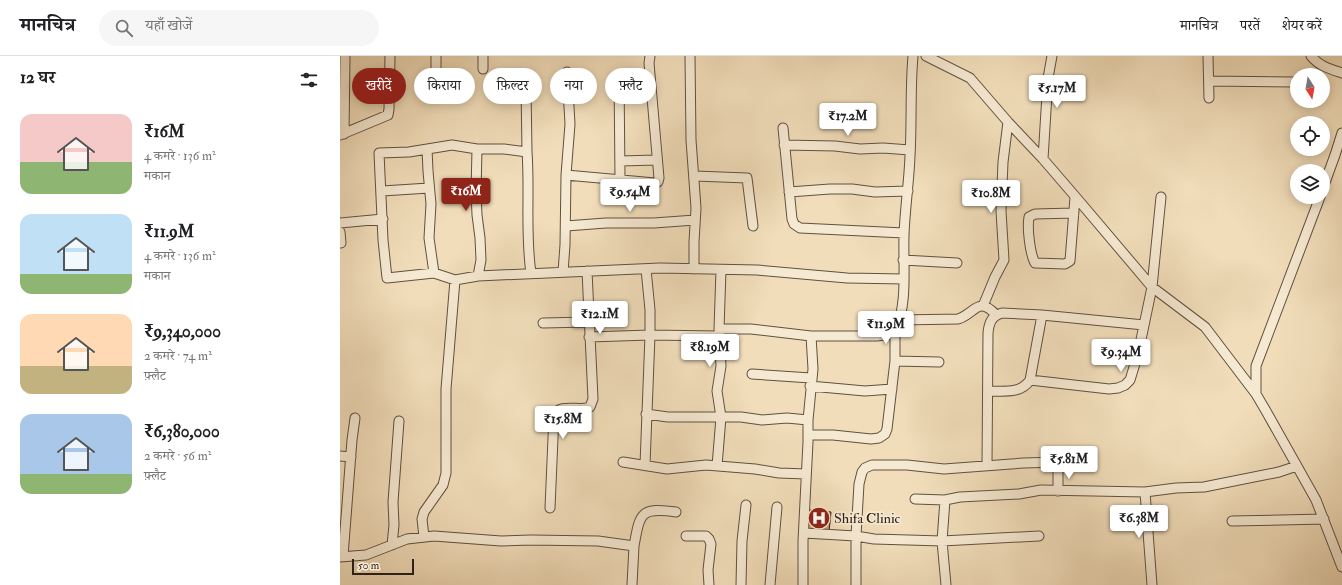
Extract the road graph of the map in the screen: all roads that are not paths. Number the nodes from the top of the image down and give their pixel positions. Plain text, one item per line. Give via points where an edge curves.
1 (345, 56) edge
2 (390, 56) edge
3 (436, 56) edge
4 (483, 56) edge
5 (650, 56) edge
6 (690, 56) edge
7 (914, 56) edge
8 (926, 56) edge
9 (1052, 56) edge
10 (1208, 56) edge
11 (1311, 56) edge
12 (436, 68) edge
13 (483, 68) edge
14 (1342, 73) edge
15 (1209, 81) junction
16 (1290, 82) edge
17 (1209, 98) dead end
18 (526, 104) edge
19 (569, 104) edge
20 (619, 104) edge
21 (1008, 122) junction
22 (783, 128) dead end
23 (1342, 133) edge
24 (342, 134) edge
25 (784, 145) junction
26 (427, 149) junction
27 (477, 149) junction
28 (910, 150) junction
29 (527, 152) junction
30 (1043, 159) junction
31 (657, 160) junction
32 (620, 161) junction
33 (1330, 168) edge
34 (566, 175) junction
35 (694, 176) junction
36 (620, 179) junction
37 (429, 188) junction
38 (908, 191) junction
39 (382, 192) junction
40 (789, 192) junction
41 (1076, 197) junction
42 (1161, 197) dead end
43 (1317, 204) edge
44 (1074, 213) junction
45 (383, 219) junction
46 (695, 220) junction
47 (340, 223) edge
48 (566, 226) junction
49 (753, 226) dead end
50 (340, 232) edge
51 (904, 233) junction
52 (340, 243) edge
53 (904, 260) junction
54 (957, 264) dead end
55 (646, 269) junction
56 (694, 269) junction
57 (721, 270) junction
58 (586, 271) junction
59 (563, 272) junction
60 (434, 273) junction
61 (531, 274) junction
62 (478, 276) junction
63 (904, 279) junction
64 (454, 280) junction
65 (1152, 287) junction
66 (983, 306) junction
67 (996, 315) junction
68 (1042, 315) junction
69 (900, 320) junction
70 (589, 322) junction
71 (543, 323) dead end
72 (1144, 325) junction
73 (719, 333) junction
74 (895, 333) junction
75 (650, 335) junction
76 (811, 336) junction
77 (589, 337) junction
78 (895, 361) junction
79 (939, 362) dead end
80 (752, 374) dead end
81 (1030, 380) junction
82 (811, 382) junction
83 (892, 389) junction
84 (988, 391) junction
85 (1256, 394) junction
86 (646, 414) junction
87 (721, 417) junction
88 (355, 418) dead end
89 (399, 420) dead end
90 (808, 420) junction
91 (808, 435) junction
92 (340, 456) edge
93 (351, 457) junction
94 (623, 462) dead end
95 (645, 465) junction
96 (987, 465) junction
97 (717, 466) junction
98 (1297, 466) junction
99 (806, 474) junction
100 (1058, 491) junction
101 (1145, 492) junction
102 (915, 499) dead end
103 (945, 500) junction
104 (746, 505) dead end
105 (777, 507) dead end
106 (550, 508) dead end
107 (343, 509) edge
108 (676, 512) dead end
109 (1324, 519) junction
110 (1232, 521) dead end
111 (804, 533) junction
112 (686, 536) dead end
113 (856, 536) junction
114 (1039, 536) dead end
115 (424, 537) junction
116 (942, 541) junction
117 (392, 545) junction
118 (634, 546) junction
119 (342, 557) edge
120 (1342, 566) edge
121 (632, 585) edge
122 (709, 585) edge
123 (741, 585) edge
124 (770, 585) edge
125 (803, 585) edge
126 (856, 585) edge
127 (946, 585) edge
128 (1152, 585) edge

1 - 24 street
2 - 24 street via 388,115
3 - 12 street
4 - 13 street
5 - 31 street
6 - 35 street
7 - 28 street via 910,102
8 - 21 street via 970,78
9 - 30 street via 1048,78
10 - 15 street
11 - 14 street via 1322,66
15 - 16 street
15 - 17 street
18 - 29 street
19 - 34 street
20 - 32 street
21 - 30 street
21 - 66 street via 1001,211 1004,260
22 - 25 street
23 - 33 street
25 - 28 street
25 - 40 street
26 - 27 street via 452,145
26 - 37 street
26 - 39 street via 379,153
27 - 29 street
27 - 62 street via 476,200 481,260
28 - 38 street
29 - 61 street via 528,255
30 - 41 street
31 - 32 street
31 - 36 street via 658,182
32 - 36 street
34 - 36 street
34 - 48 street
35 - 46 street
35 - 49 street via 747,178
37 - 39 street
37 - 60 street via 429,238
38 - 40 street via 830,189
38 - 51 street
39 - 45 street
40 - 51 street via 792,219 800,228
41 - 44 street
41 - 65 street
42 - 65 street
43 - 85 street via 1256,366
44 - 44 street via 1070,261 1065,264 1035,263 1030,243 1029,218 1035,214
45 - 47 street
45 - 60 street via 387,278
46 - 48 street
46 - 56 street
48 - 59 street
50 - 52 street
51 - 53 street
53 - 54 street
53 - 63 street
55 - 56 street
55 - 58 street
55 - 75 street
56 - 57 street
57 - 63 street
57 - 73 street
58 - 59 street
58 - 70 street
59 - 61 street
60 - 64 street
61 - 62 street
62 - 64 street
63 - 69 street
64 - 115 street via 446,389 446,472 443,485 424,512
65 - 72 street
65 - 85 street via 1205,327
66 - 67 street via 989,307
66 - 69 street via 958,319
67 - 68 street
67 - 84 street via 989,324 988,333
68 - 72 street
68 - 81 street
69 - 74 street
70 - 71 street
70 - 77 street
72 - 81 street via 1130,380 1125,385 1109,389
73 - 75 street
73 - 76 street via 751,329
73 - 87 street via 721,366 717,392
74 - 76 street via 870,336
74 - 78 street
75 - 77 street
75 - 86 street
76 - 82 street
77 - 106 street via 593,399 590,407 560,409 554,415
78 - 79 street
78 - 83 street
80 - 82 street
81 - 84 street via 1022,389
82 - 83 street via 865,391
82 - 90 street
83 - 91 street via 887,429 879,438
84 - 96 street
85 - 98 street
86 - 87 street via 668,417
86 - 95 street
87 - 90 street
87 - 97 street
88 - 93 street
89 - 117 street
90 - 91 street
91 - 99 street
92 - 93 street
93 - 107 street
94 - 95 street
95 - 97 street via 667,469
96 - 100 street via 1058,462
96 - 113 street via 944,469 907,465 872,465 865,468 859,484
97 - 99 street
98 - 101 street via 1204,487
98 - 109 street
99 - 111 street
100 - 101 street
100 - 103 street via 1041,490
101 - 128 street
102 - 103 street
103 - 116 street
104 - 123 street
105 - 124 street
107 - 119 street
108 - 118 street via 646,512 638,526
109 - 110 street
109 - 120 street
111 - 113 street
111 - 125 street
112 - 122 street via 706,536 709,539
113 - 116 street
113 - 126 street
114 - 116 street
115 - 117 street
115 - 118 street via 501,541 598,541
116 - 127 street
117 - 119 street via 366,555
118 - 121 street

